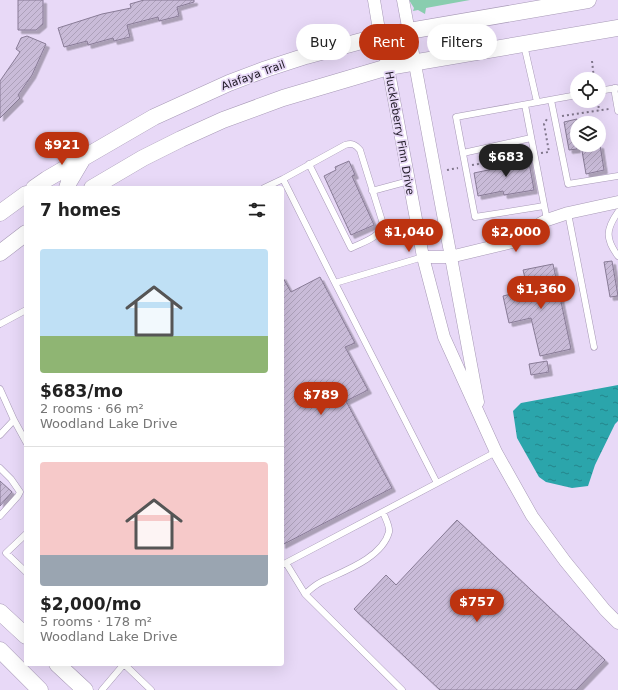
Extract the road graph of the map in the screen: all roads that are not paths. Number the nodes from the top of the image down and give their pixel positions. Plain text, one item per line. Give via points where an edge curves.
1 (374, 0) edge
2 (403, 0) edge
3 (588, 0) edge
4 (378, 24) edge
5 (408, 24) edge
6 (618, 28) edge
7 (419, 29) edge
8 (359, 42) edge
9 (524, 44) junction
10 (386, 60) edge
11 (415, 62) junction
12 (388, 68) junction
13 (616, 88) edge
14 (606, 90) edge
15 (570, 96) edge
16 (551, 100) junction
17 (537, 102) junction
18 (525, 105) junction
19 (618, 111) edge
20 (531, 138) junction
21 (463, 153) junction
22 (84, 157) junction
23 (309, 164) junction
24 (618, 176) edge
25 (283, 179) junction
26 (408, 181) junction
27 (37, 186) edge
28 (67, 186) edge
29 (95, 186) edge
30 (268, 186) edge
31 (372, 191) junction
32 (24, 195) edge
33 (618, 202) edge
34 (544, 206) junction
35 (618, 212) edge
36 (0, 213) edge
37 (568, 213) junction
38 (547, 220) junction
39 (24, 235) edge
40 (0, 253) edge
41 (450, 256) junction
42 (618, 256) edge
43 (422, 257) junction
44 (335, 283) junction
45 (24, 311) edge
46 (0, 324) edge
47 (594, 347) dead end
48 (0, 389) edge
49 (14, 420) junction
50 (482, 423) junction
51 (0, 435) edge
52 (24, 438) edge
53 (496, 452) junction
54 (0, 468) edge
55 (437, 483) junction
56 (382, 512) junction
57 (0, 516) edge
58 (24, 535) edge
59 (3, 551) edge
60 (284, 564) edge
61 (24, 570) edge
62 (305, 594) junction
63 (0, 612) edge
64 (618, 623) edge
65 (24, 634) edge
66 (0, 650) edge
67 (59, 666) edge
68 (122, 666) edge
69 (126, 666) edge
70 (40, 690) edge
71 (85, 690) edge
72 (102, 690) edge
73 (151, 690) edge
74 (402, 690) edge

1 - 4 street, Huckleberry Finn Drive
2 - 5 street, Huckleberry Finn Drive
3 - 7 main road, Alafaya Trail
6 - 9 main road
8 - 22 main road, Alafaya Trail via 306,56 229,83 154,116
9 - 11 main road
9 - 17 lane
10 - 12 street, Huckleberry Finn Drive
11 - 12 main road
11 - 41 street, Huckleberry Finn Drive
12 - 26 street, Huckleberry Finn Drive
12 - 29 main road via 283,98 223,120 143,158
13 - 14 lane
13 - 19 lane
15 - 16 lane
16 - 17 lane
16 - 24 lane via 568,184
17 - 18 lane
18 - 20 lane
18 - 21 lane via 456,117
20 - 21 lane
20 - 34 lane
21 - 34 lane via 475,217
22 - 27 main road, Alafaya Trail
22 - 28 main road
23 - 25 lane
23 - 31 lane via 345,145 356,146 360,150
23 - 31 lane via 352,248 377,235 381,230 382,224
25 - 30 lane
25 - 44 lane
26 - 31 lane
26 - 43 street, Huckleberry Finn Drive
32 - 36 main road
33 - 37 street
34 - 38 lane
35 - 42 lane via 608,231 613,249
37 - 38 street
37 - 47 lane
38 - 41 street via 528,235 512,242
39 - 40 main road
41 - 43 street
41 - 50 street, Huckleberry Finn Drive
43 - 44 lane
43 - 50 street, Huckleberry Finn Drive via 444,337
44 - 55 lane
45 - 46 lane
48 - 49 lane
49 - 51 lane
49 - 52 lane
50 - 53 street, Huckleberry Finn Drive
53 - 55 lane
53 - 64 street, Huckleberry Finn Drive via 532,516 604,610
54 - 57 lane via 20,492
55 - 56 lane
56 - 60 lane
56 - 62 lane via 389,527 385,541 358,566 321,582
58 - 59 lane
59 - 61 lane
60 - 62 lane
62 - 74 lane
63 - 65 main road
66 - 70 main road
67 - 71 main road
68 - 72 lane
69 - 73 lane

